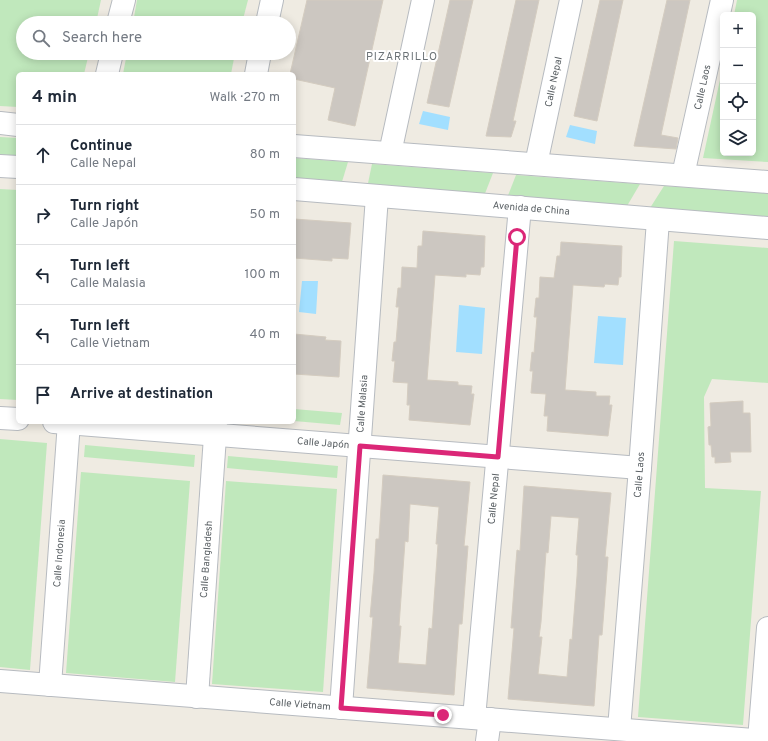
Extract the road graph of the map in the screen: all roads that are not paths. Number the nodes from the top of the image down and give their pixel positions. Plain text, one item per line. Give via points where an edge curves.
1 (124, 0) edge
2 (272, 0) edge
3 (423, 0) edge
4 (571, 0) edge
5 (722, 0) edge
6 (120, 16) edge
7 (269, 16) edge
8 (110, 60) edge
9 (259, 60) edge
10 (107, 72) edge
11 (256, 72) edge
12 (0, 123) edge
13 (16, 125) edge
14 (296, 146) edge
15 (390, 153) junction
16 (536, 164) junction
17 (0, 166) edge
18 (16, 167) edge
19 (683, 175) junction
20 (768, 182) edge
21 (296, 189) edge
22 (377, 196) junction
23 (520, 207) junction
24 (658, 220) junction
25 (768, 228) edge
26 (0, 418) edge
27 (16, 419) edge
28 (64, 424) edge
29 (114, 424) edge
30 (215, 428) edge
31 (360, 446) junction
32 (498, 457) junction
33 (640, 468) junction
34 (768, 628) edge
35 (0, 681) edge
36 (50, 685) junction
37 (197, 696) junction
38 (341, 708) junction
39 (482, 718) junction
40 (619, 729) junction
41 (764, 740) edge
42 (487, 741) edge

1 - 6 street
2 - 7 street
3 - 15 street
4 - 16 street, Calle Nepal
5 - 19 street, Calle Laos
8 - 10 street
9 - 11 street
12 - 13 street
14 - 15 street
15 - 16 street
16 - 19 street
17 - 18 street
19 - 20 street
21 - 22 street, Avenida de China
22 - 23 street, Avenida de China
22 - 31 street, Calle Malasia
23 - 24 street, Avenida de China
23 - 32 street, Calle Nepal
24 - 25 street, Avenida de China
24 - 33 street, Calle Laos
26 - 27 street
28 - 36 street, Calle Indonesia
29 - 30 street, Calle Japón
30 - 31 street, Calle Japón
30 - 37 street, Calle Bangladesh
31 - 32 street, Calle Japón
31 - 38 street, Calle Malasia
32 - 33 street, Calle Japón
32 - 39 street, Calle Nepal
33 - 40 street, Calle Laos
34 - 41 street
35 - 36 street, Calle Vietnam
36 - 37 street, Calle Vietnam
37 - 38 street, Calle Vietnam
38 - 39 street, Calle Vietnam
39 - 40 street, Calle Vietnam
39 - 42 street, Calle Nepal
40 - 41 street, Calle Vietnam

